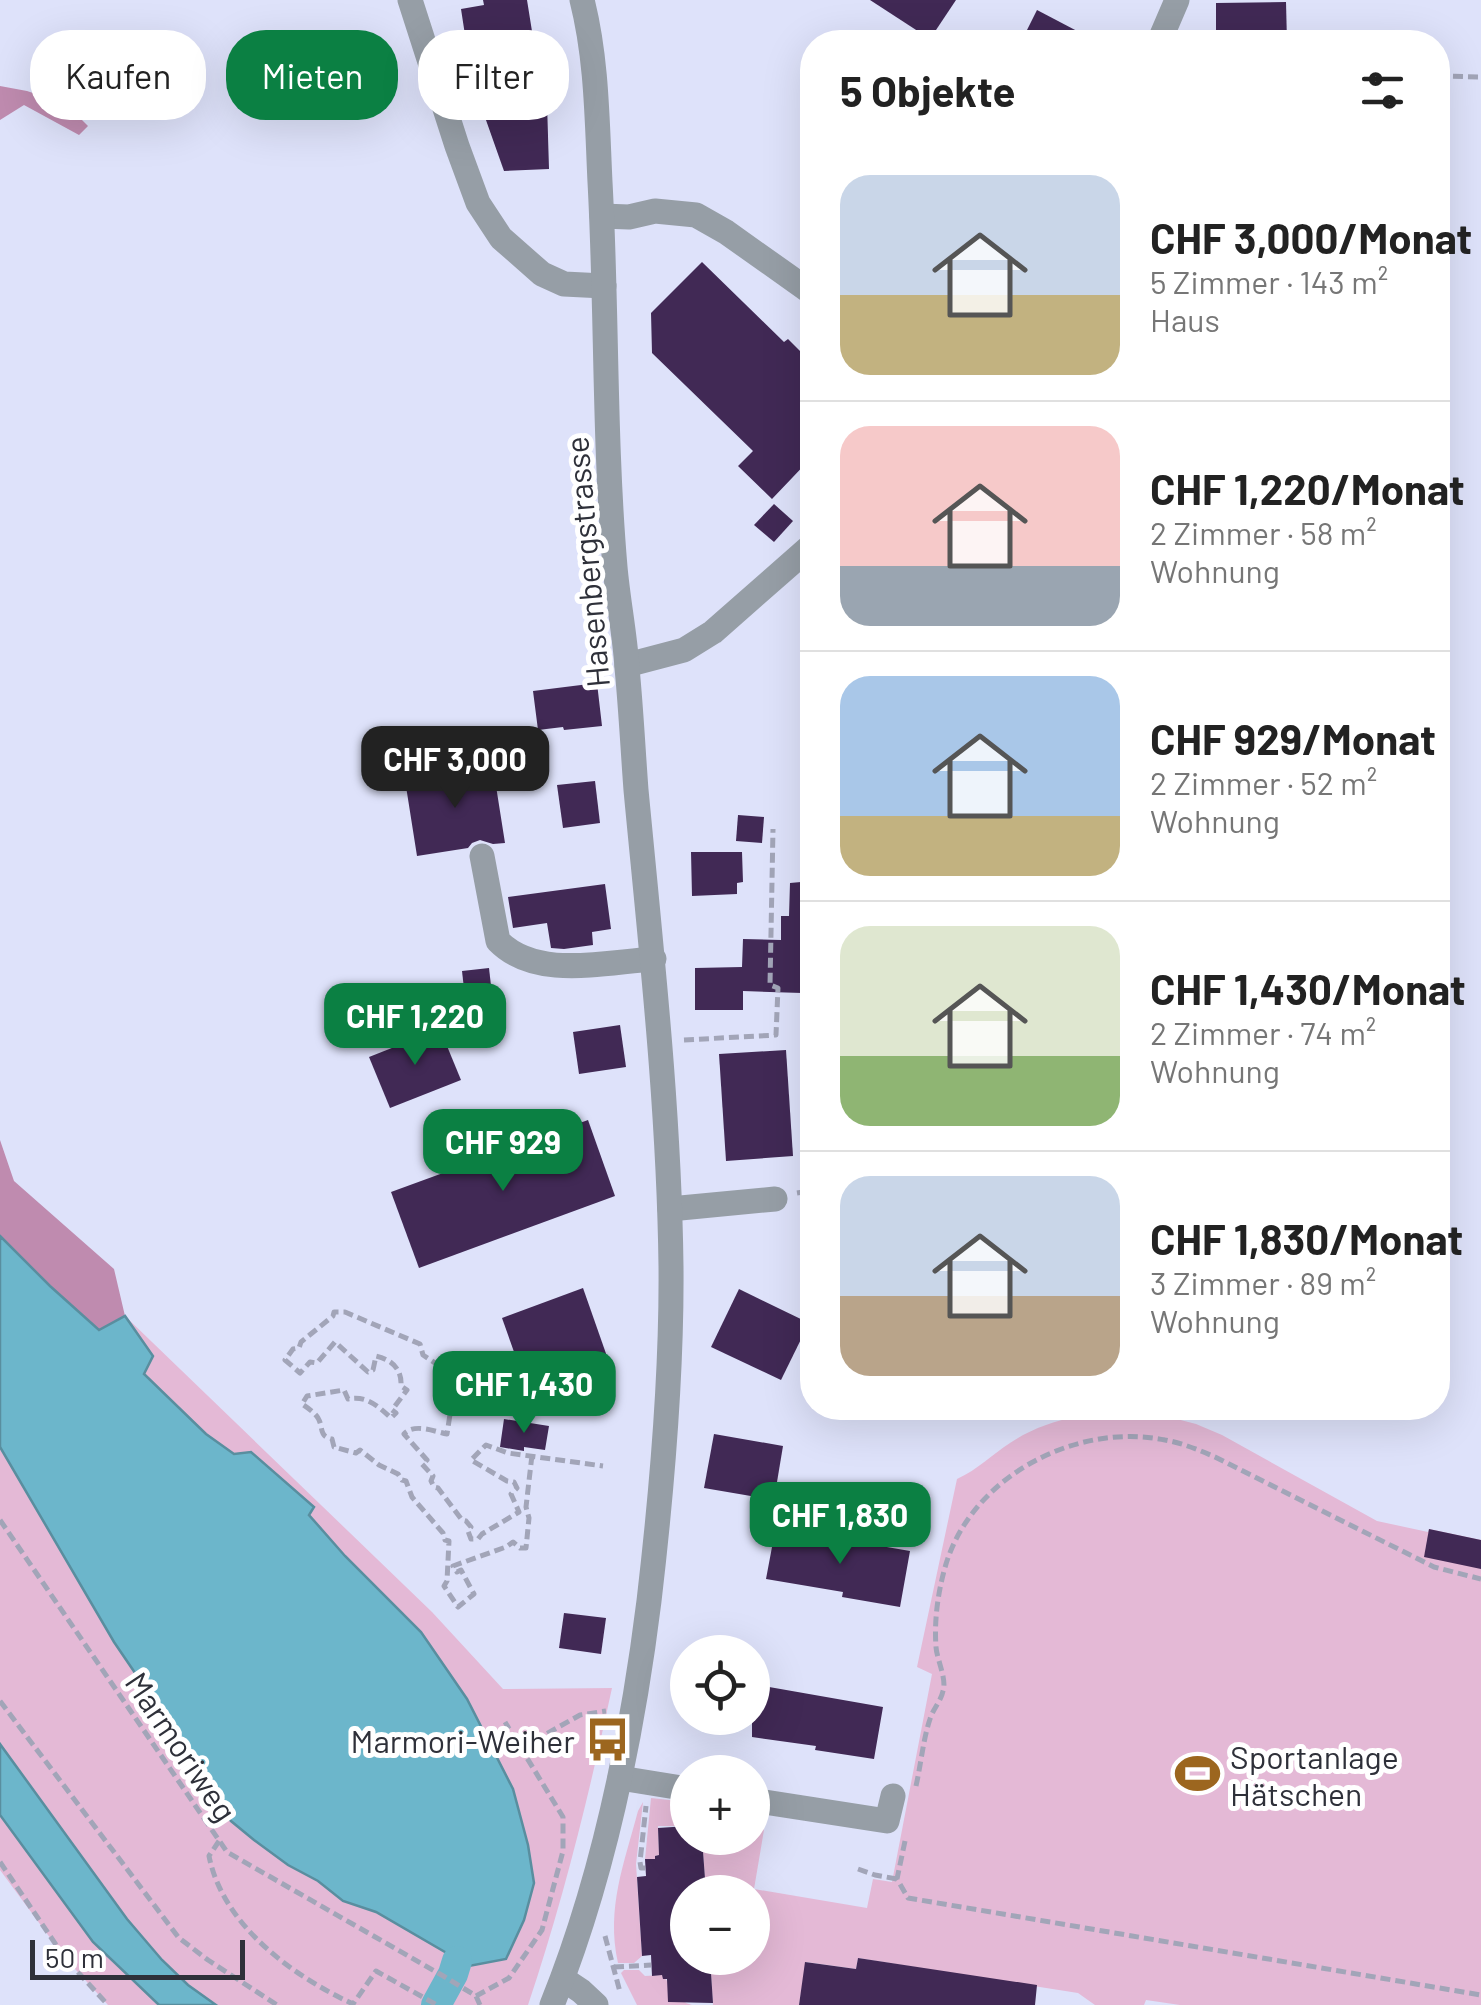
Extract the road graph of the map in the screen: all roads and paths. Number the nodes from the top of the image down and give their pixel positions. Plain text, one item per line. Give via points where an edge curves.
1 (410, 0) edge
2 (582, 0) edge
3 (1177, 0) edge
4 (1164, 30) edge
5 (1450, 76) edge
6 (1481, 77) edge
7 (602, 216) junction
8 (800, 285) edge
9 (604, 286) junction
10 (800, 555) edge
11 (627, 665) junction
12 (773, 829) dead end
13 (482, 856) dead end
14 (654, 959) junction
15 (659, 1041) junction
16 (775, 1199) dead end
17 (670, 1209) junction
18 (532, 1455) junction
19 (603, 1466) dead end
20 (0, 1520) edge
21 (1481, 1579) edge
22 (0, 1701) edge
23 (634, 1711) junction
24 (505, 1722) dead end
25 (521, 1748) junction
26 (620, 1778) junction
27 (650, 1783) junction
28 (670, 1786) edge
29 (904, 1792) joint
30 (770, 1803) edge
31 (219, 1841) junction
32 (905, 1841) dead end
33 (0, 1862) edge
34 (645, 1868) dead end
35 (858, 1869) dead end
36 (897, 1879) junction
37 (581, 1926) junction
38 (651, 1965) dead end
39 (614, 1967) junction
40 (563, 1980) junction
41 (1481, 1995) edge
42 (476, 1996) junction
43 (434, 2003) edge
44 (108, 2005) edge
45 (278, 2005) edge
46 (480, 2005) edge
47 (552, 2005) edge
48 (596, 2005) edge
49 (612, 2005) edge

1 - 9 street via 478,203 500,238 542,274 564,284
2 - 7 street, Hasenbergstrasse via 595,76
3 - 4 street
5 - 6 path
7 - 8 street via 696,214
7 - 9 street, Hasenbergstrasse
9 - 11 street, Hasenbergstrasse via 616,568
10 - 11 street via 713,632 684,650
11 - 14 street, Hasenbergstrasse
12 - 15 path via 770,985 778,988 776,1035
13 - 14 street via 498,941 508,951 550,966
14 - 15 street, Hasenbergstrasse
15 - 17 street, Hasenbergstrasse
16 - 17 street
17 - 23 street, Hasenbergstrasse via 664,1460
18 - 18 path via 486,1445 471,1460 514,1482 519,1512 472,1540 471,1528 432,1484 422,1464 427,1460 404,1434 415,1428 447,1434 450,1390 458,1378 423,1355 420,1344 345,1312 334,1312 286,1360 300,1374 335,1342 368,1372 376,1356 398,1368 406,1390 390,1418 374,1402 348,1399 344,1390 307,1396 302,1404 334,1446 360,1450 406,1480 449,1542 444,1586 458,1607 474,1594 454,1566 513,1542 526,1548
18 - 19 path
20 - 31 path, Marmoriweg
21 - 29 path via 1434,1567 1189,1446 1120,1437 1060,1449 1001,1483 950,1554 936,1620 945,1688
22 - 45 path via 179,1938
23 - 25 path via 580,1715
23 - 26 street, Hasenbergstrasse
24 - 25 path
25 - 42 path via 563,1817 563,1851 542,1930 509,1978
26 - 27 street
26 - 37 street, Hasenbergstrasse
27 - 28 street
27 - 34 path via 640,1862
29 - 30 street via 887,1821
31 - 42 path, Marmoriweg via 227,1852
31 - 43 path via 210,1856 226,1901 301,1975 353,2004 376,1971
32 - 36 path
33 - 44 path via 64,1958
35 - 36 path
36 - 41 path via 908,1898
37 - 39 path via 605,1935
37 - 40 street, Hasenbergstrasse
38 - 39 path
39 - 49 path via 620,1993
40 - 47 street, Hasenbergstrasse
40 - 48 street
42 - 46 path

